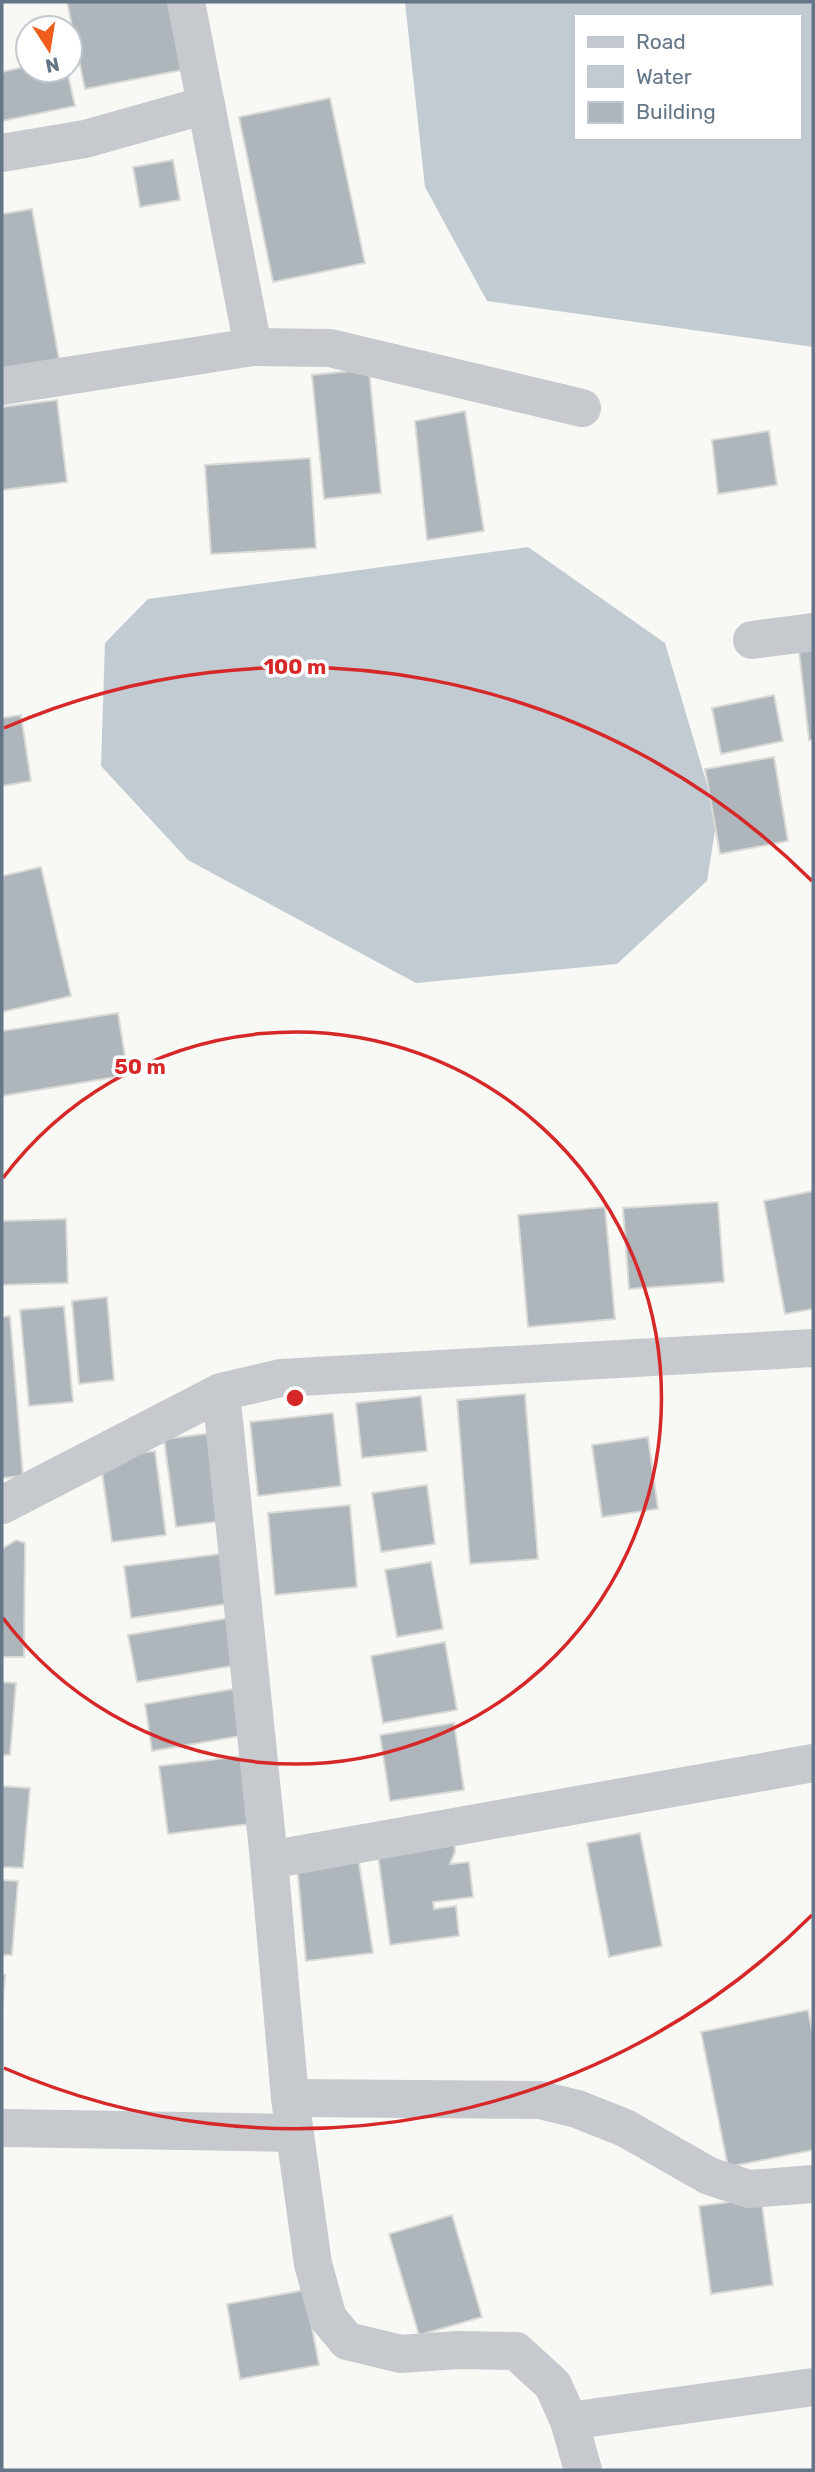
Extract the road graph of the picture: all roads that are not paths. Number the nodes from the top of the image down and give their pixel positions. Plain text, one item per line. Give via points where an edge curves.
1 (186, 2) edge
2 (206, 105) junction
3 (2, 153) edge
4 (253, 347) junction
5 (2, 386) edge
6 (582, 408) dead end
7 (813, 632) edge
8 (752, 640) dead end
9 (813, 1349) edge
10 (220, 1392) junction
11 (2, 1505) edge
12 (813, 1763) edge
13 (269, 1860) junction
14 (292, 2115) junction
15 (6, 2128) dead end
16 (813, 2183) edge
17 (813, 2387) edge
18 (569, 2421) junction
19 (583, 2470) edge

1 - 2 street
2 - 3 street via 85,139
2 - 4 street
4 - 5 street
4 - 6 street via 330,348
7 - 8 street
9 - 10 street via 281,1378
10 - 11 street
10 - 13 street
12 - 13 street
13 - 14 street
14 - 15 street
14 - 16 street via 540,2100 625,2128 709,2176 749,2189
14 - 18 street via 313,2264 328,2318 347,2341 401,2354 516,2351 553,2385
17 - 18 street
18 - 19 street

